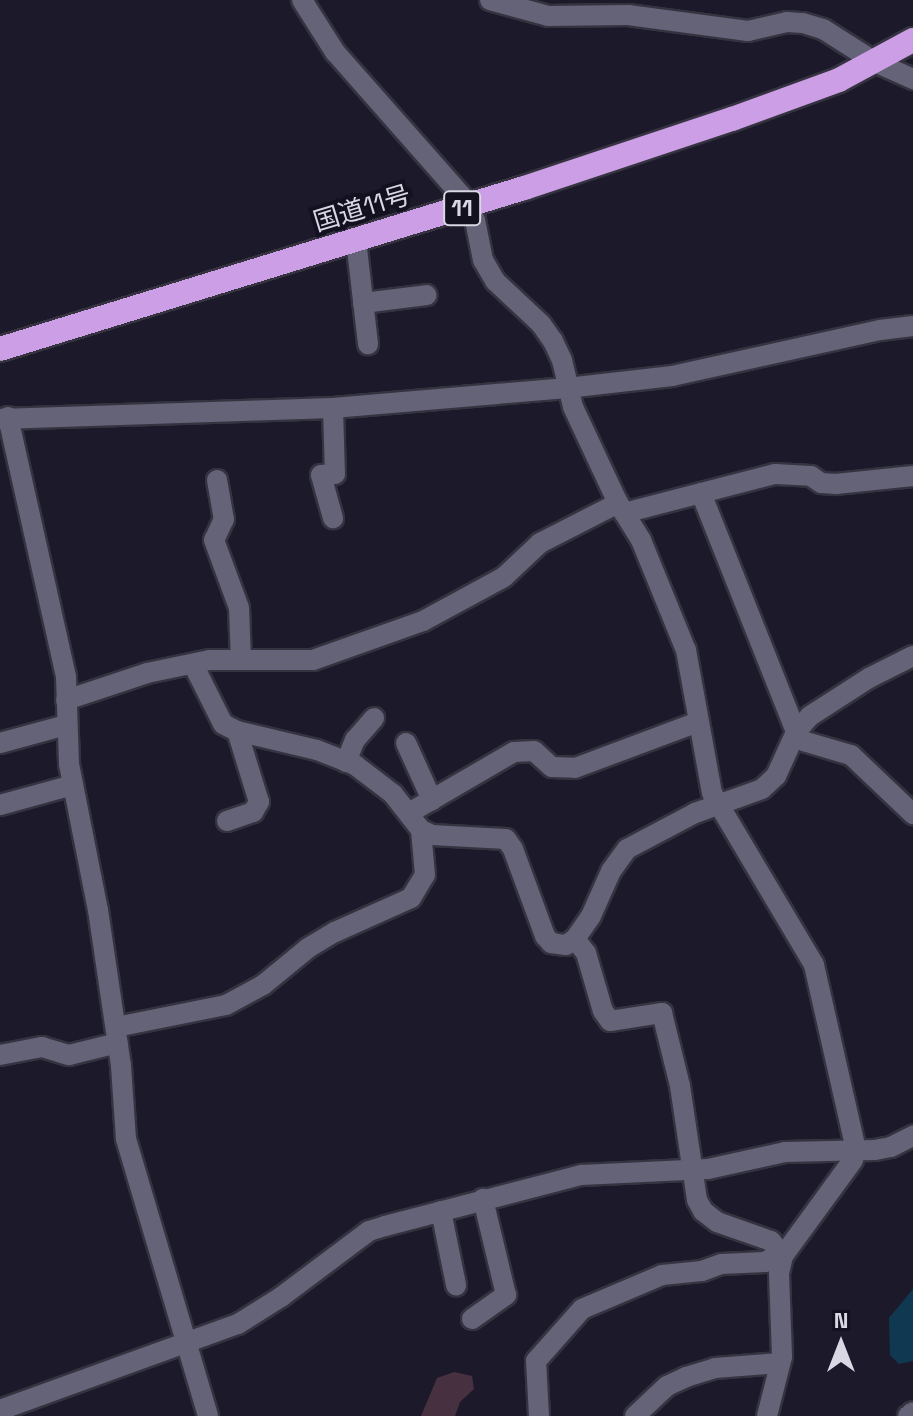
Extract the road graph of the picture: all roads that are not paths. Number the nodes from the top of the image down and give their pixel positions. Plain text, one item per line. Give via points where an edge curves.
1 (302, 0) edge
2 (490, 0) edge
3 (913, 40) edge
4 (875, 62) junction
5 (913, 79) edge
6 (468, 206) junction
7 (356, 240) junction
8 (427, 295) dead end
9 (363, 303) junction
10 (913, 326) edge
11 (368, 344) dead end
12 (0, 349) edge
13 (567, 388) junction
14 (333, 408) junction
15 (4, 418) edge
16 (913, 476) edge
17 (217, 480) dead end
18 (701, 493) junction
19 (621, 508) junction
20 (333, 518) dead end
21 (913, 656) edge
22 (241, 660) junction
23 (194, 666) junction
24 (66, 700) junction
25 (374, 718) dead end
26 (698, 722) junction
27 (66, 725) junction
28 (237, 731) junction
29 (796, 732) junction
30 (0, 743) edge
31 (406, 743) dead end
32 (346, 762) junction
33 (73, 785) junction
34 (432, 800) junction
35 (0, 805) edge
36 (720, 805) junction
37 (913, 814) edge
38 (227, 821) dead end
39 (415, 822) junction
40 (575, 939) junction
41 (117, 1035) junction
42 (0, 1055) edge
43 (913, 1136) edge
44 (856, 1150) junction
45 (693, 1170) junction
46 (483, 1199) junction
47 (441, 1211) junction
48 (781, 1255) junction
49 (456, 1285) dead end
50 (472, 1319) dead end
51 (186, 1342) junction
52 (780, 1363) junction
53 (0, 1410) edge
54 (913, 1412) edge
55 (208, 1416) edge
56 (539, 1416) edge
57 (635, 1416) edge
58 (767, 1416) edge
59 (908, 1416) edge

1 - 6 street via 335,52
2 - 4 street via 548,16 628,15 748,31 803,23 823,29
3 - 4 highway, 国道11号 / 11
4 - 5 street
4 - 6 highway, 国道11号 / 11 via 791,98
6 - 7 highway, 国道11号 / 11
6 - 13 street via 483,260 495,281 553,341
7 - 9 street
7 - 12 highway, 国道11号 / 11
8 - 9 street
9 - 11 street
10 - 13 street via 672,376
13 - 14 street
13 - 19 street
14 - 15 street
14 - 20 street via 335,474 321,475
15 - 24 street via 66,677
16 - 18 street via 836,484 775,474
17 - 22 street via 224,519 214,540 239,608
18 - 19 street
18 - 29 street
19 - 22 street via 540,543 504,577 423,621 313,660
19 - 26 street via 641,540 686,650
21 - 29 street via 822,708
22 - 23 street
23 - 24 street via 147,673
23 - 28 street via 215,714
24 - 27 street
25 - 32 street via 355,740
26 - 34 street via 575,768 552,767 534,751 514,752
26 - 36 street via 712,793
27 - 30 street
27 - 33 street
28 - 32 street
28 - 38 street via 259,802 253,812
29 - 36 street via 785,761 762,789
29 - 37 street via 803,741 851,755
31 - 34 street
32 - 39 street via 393,794
33 - 35 street
33 - 41 street
34 - 39 street
36 - 40 street via 627,849
36 - 44 street via 814,965
39 - 40 street via 459,838 506,839 545,936 551,943 566,945
39 - 41 street via 425,875 411,898 321,940 236,1000
40 - 45 street via 586,953 610,1021 662,1013
41 - 42 street via 69,1055 42,1047
41 - 51 street via 126,1139
43 - 44 street via 891,1147
44 - 45 street via 785,1152
44 - 48 street
45 - 46 street via 581,1175
45 - 48 street via 703,1211 717,1222 771,1241
46 - 47 street
46 - 50 street via 506,1295
47 - 49 street
47 - 51 street via 369,1231 238,1324
48 - 52 street
48 - 56 street via 765,1262 662,1275 582,1309 536,1361
51 - 53 street
51 - 55 street
52 - 57 street via 715,1368 686,1377 667,1386
52 - 58 street
54 - 59 street

